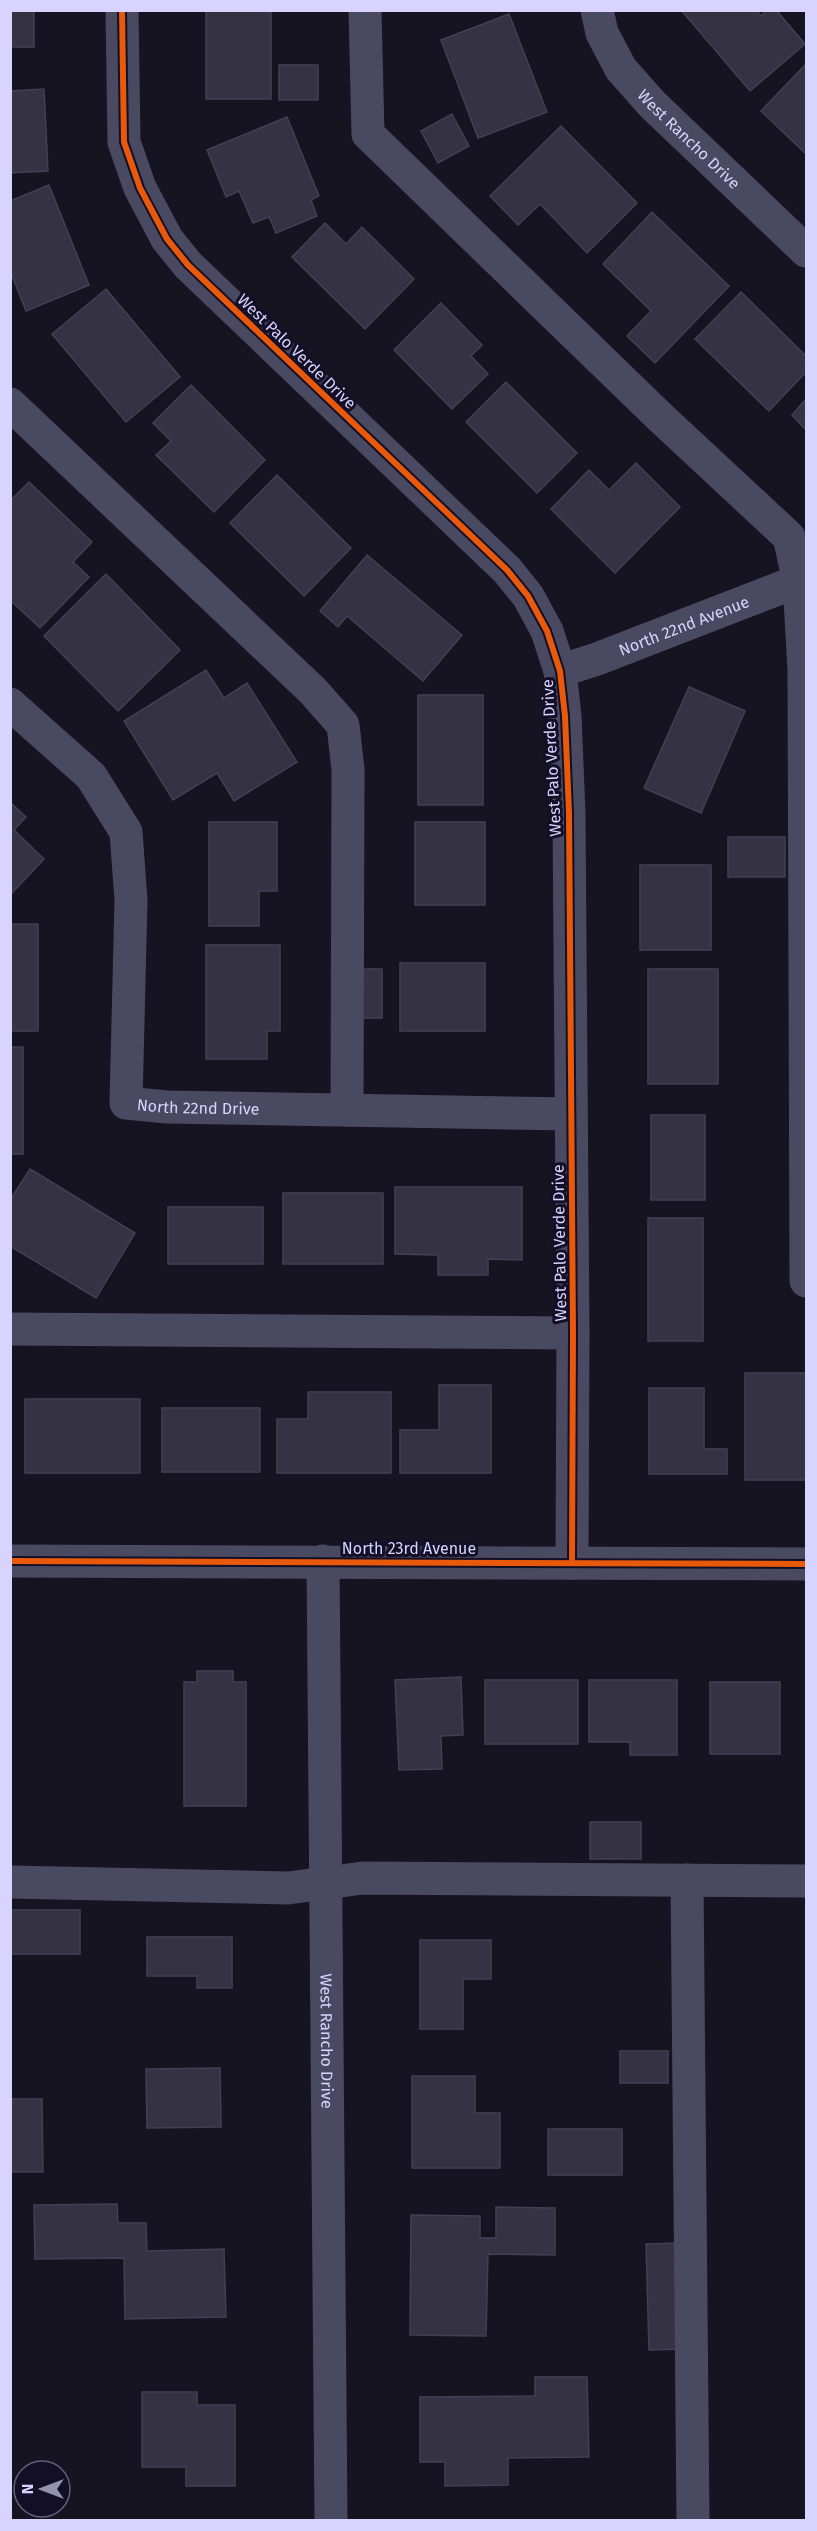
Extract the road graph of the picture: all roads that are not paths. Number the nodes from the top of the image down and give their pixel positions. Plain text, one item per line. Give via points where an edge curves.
1 (122, 10) edge
2 (364, 10) edge
3 (597, 10) edge
4 (807, 251) edge
5 (10, 404) edge
6 (803, 579) edge
7 (560, 671) junction
8 (10, 704) edge
9 (347, 1110) junction
10 (571, 1114) junction
11 (807, 1281) edge
12 (10, 1329) edge
13 (573, 1333) junction
14 (10, 1561) edge
15 (323, 1561) junction
16 (572, 1563) junction
17 (807, 1564) edge
18 (687, 1880) junction
19 (807, 1881) edge
20 (10, 1882) edge
21 (326, 1883) junction
22 (331, 2520) edge
23 (693, 2520) edge

1 - 7 street, West Palo Verde Drive via 124,142 140,188 167,239 188,265 507,570 528,596 547,631
2 - 6 street via 368,134 789,537
3 - 4 street, West Rancho Drive via 602,33 621,69 652,104
5 - 9 street via 313,691 343,724 348,770
6 - 7 street, North 22nd Avenue
6 - 11 street
7 - 10 street, West Palo Verde Drive via 569,813
8 - 9 street, North 22nd Drive via 91,776 126,832 130,900 126,1103
9 - 10 street, North 22nd Drive
10 - 13 street, West Palo Verde Drive
12 - 13 street
13 - 16 street, West Palo Verde Drive
14 - 15 street, North 23rd Avenue
15 - 16 street, North 23rd Avenue
15 - 21 street, West Rancho Drive
16 - 17 street, North 23rd Avenue
18 - 19 street
18 - 21 street via 363,1878
18 - 23 street
20 - 21 street via 288,1888
21 - 22 street, West Rancho Drive

